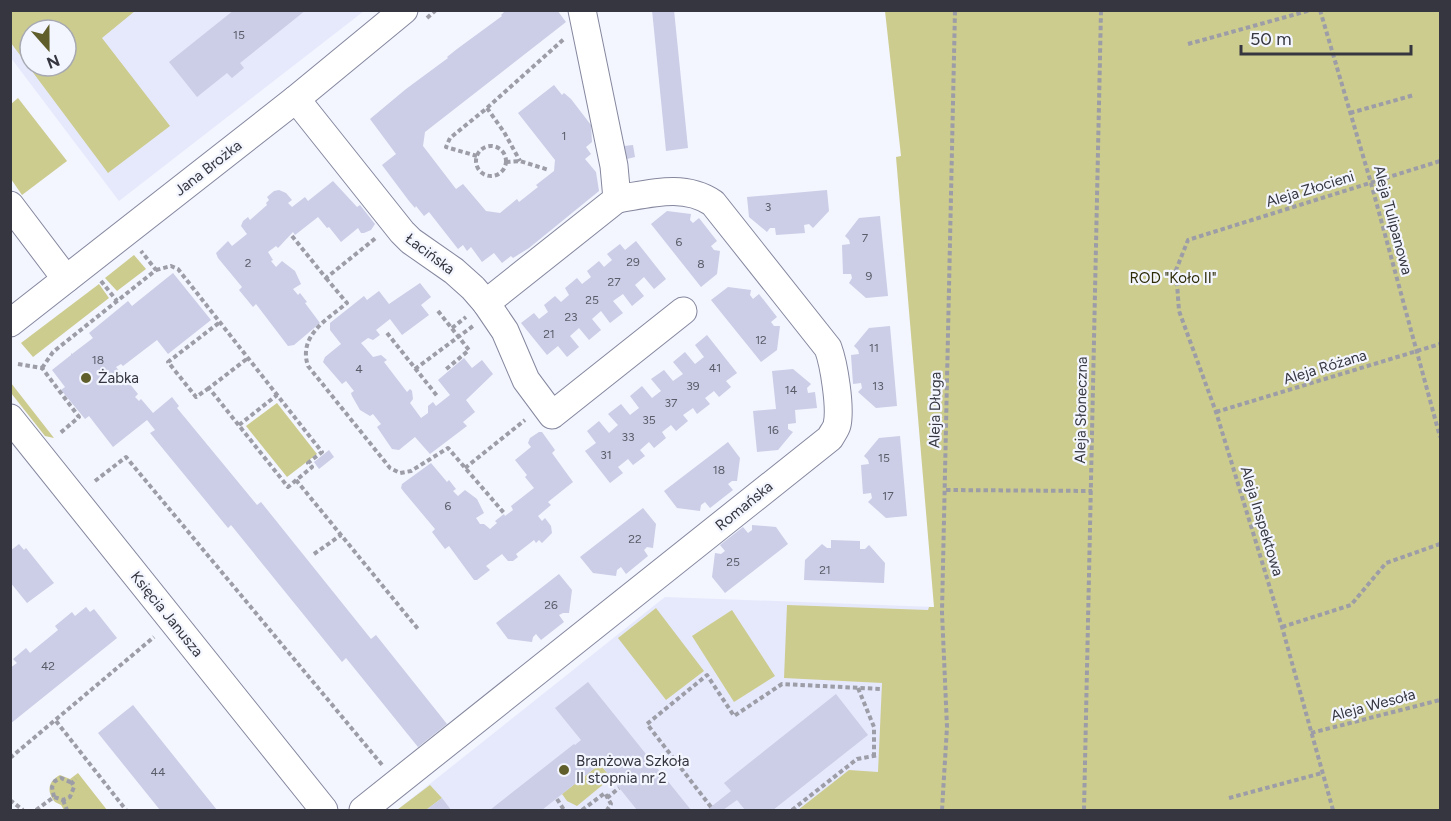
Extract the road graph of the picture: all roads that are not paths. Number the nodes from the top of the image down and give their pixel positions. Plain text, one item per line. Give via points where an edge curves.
1 (404, 10) edge
2 (584, 18) edge
3 (296, 99) junction
4 (616, 199) junction
5 (10, 206) edge
6 (66, 279) junction
7 (683, 311) dead end
8 (479, 312) junction
9 (10, 323) edge
10 (10, 418) edge
11 (324, 810) edge
12 (363, 810) edge

1 - 3 street, Jana Brożka
2 - 4 street via 614,166
3 - 6 street, Jana Brożka
3 - 8 street, Łacińska via 394,224 473,288
4 - 8 street
4 - 12 street, Romańska via 682,190 703,195 713,203 828,348 837,426 830,438
5 - 6 street
6 - 9 street, Jana Brożka
7 - 8 street, Łacińska via 548,409 526,380 505,331
10 - 11 street, Księcia Janusza

